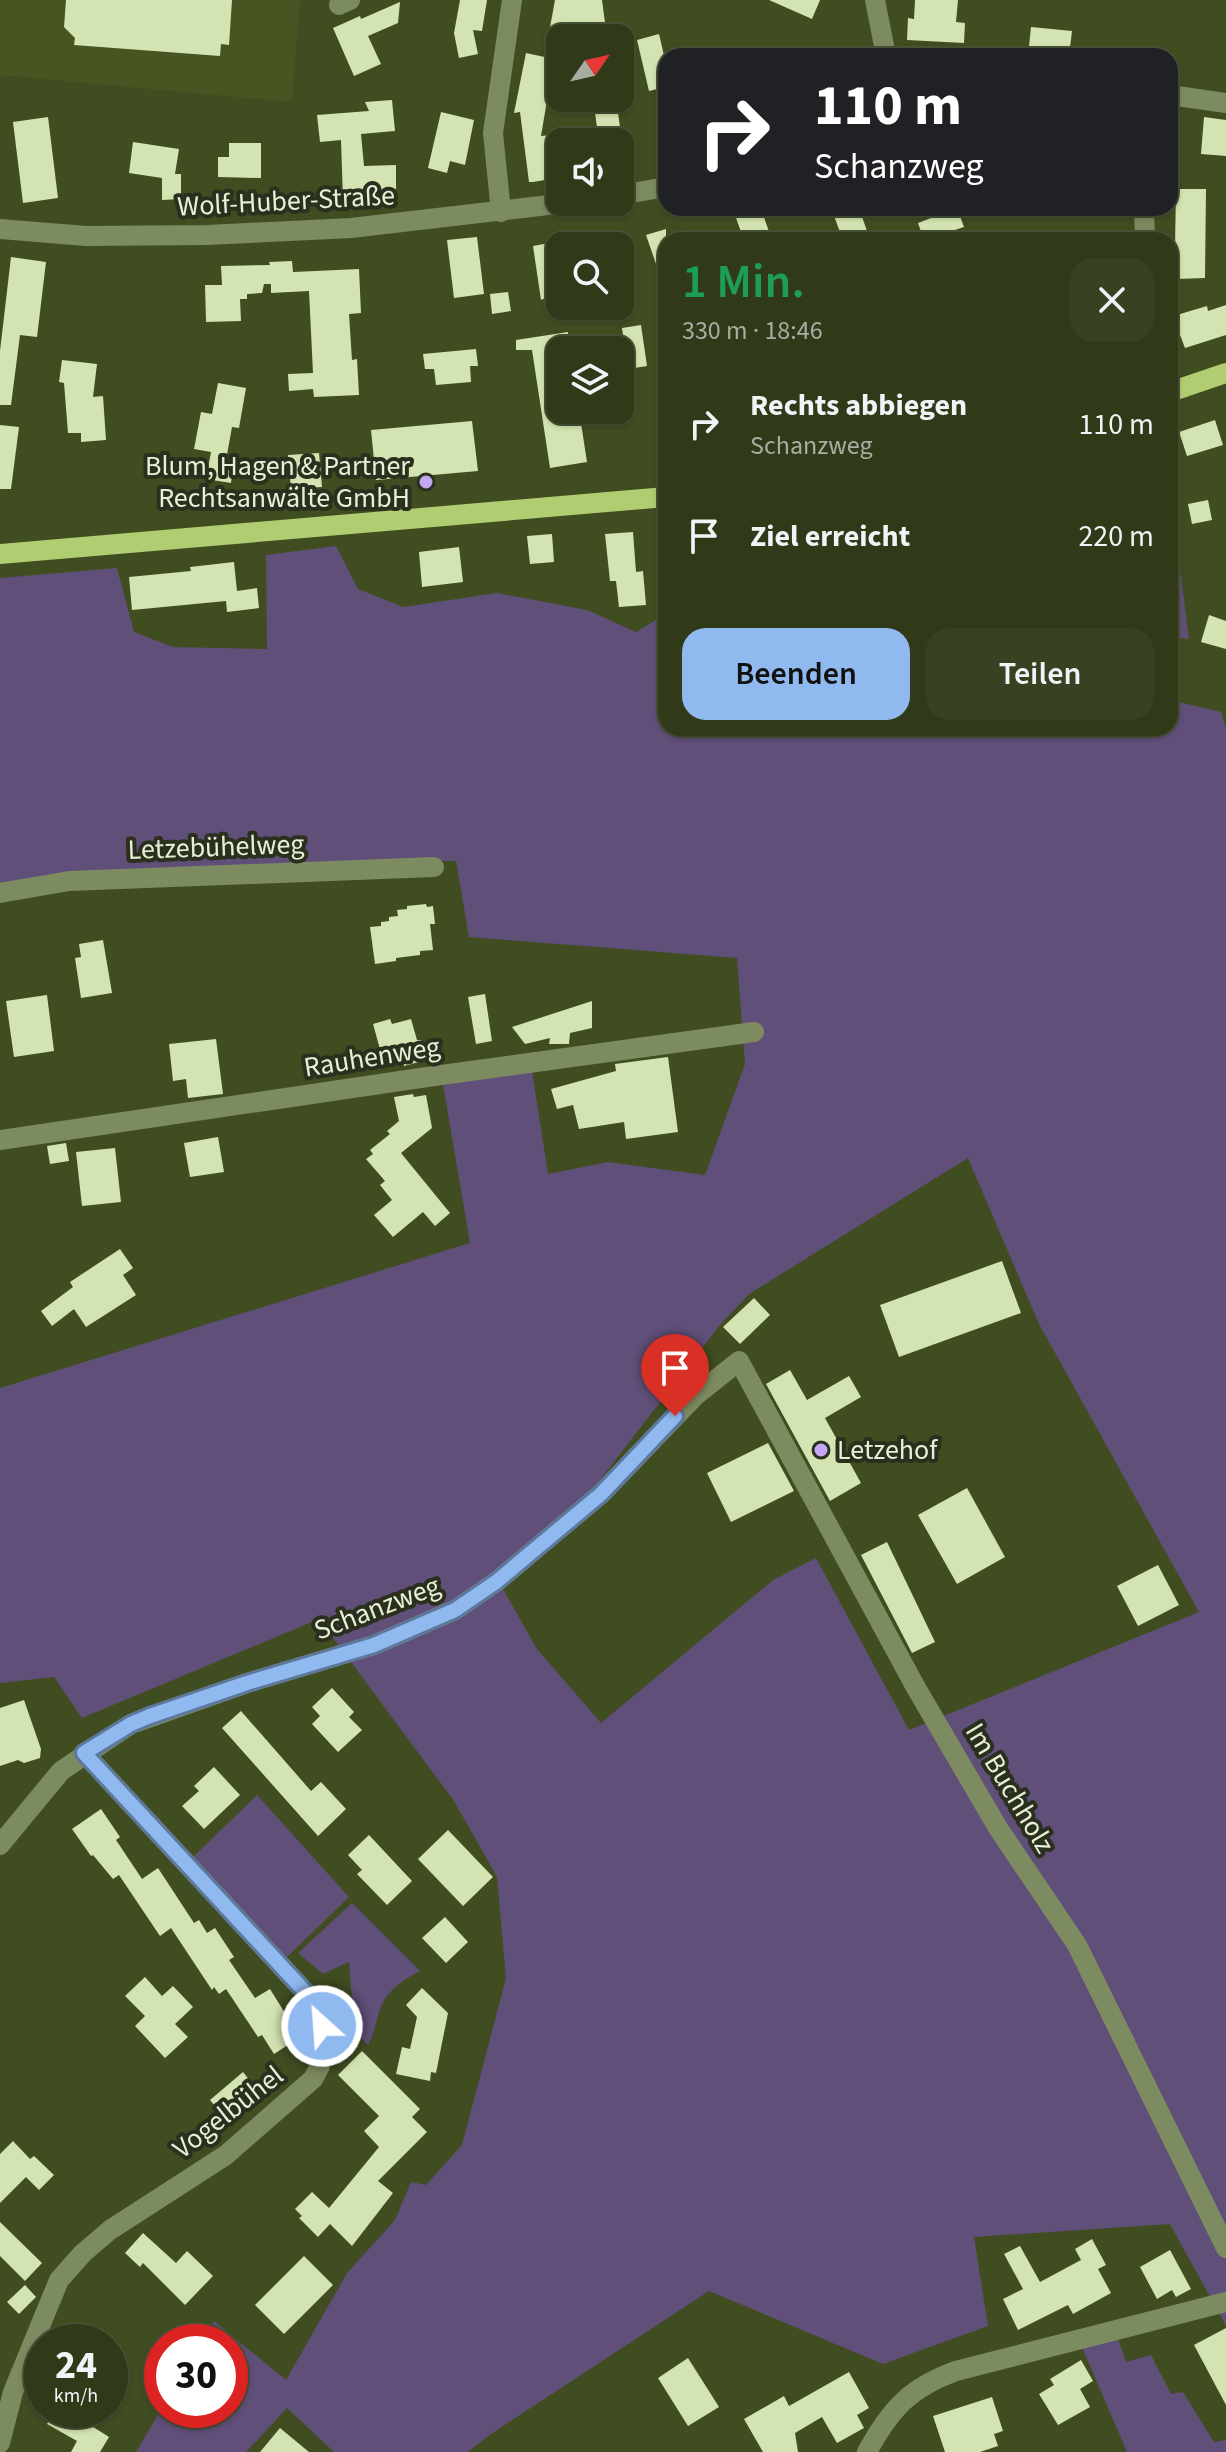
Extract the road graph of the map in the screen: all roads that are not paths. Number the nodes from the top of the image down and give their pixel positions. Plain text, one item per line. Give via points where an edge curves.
1 (512, 0) edge
2 (875, 0) edge
3 (884, 48) edge
4 (1178, 96) edge
5 (1226, 103) edge
6 (658, 188) edge
7 (634, 193) edge
8 (546, 206) edge
9 (501, 212) junction
10 (0, 229) edge
11 (1226, 373) edge
12 (1178, 389) edge
13 (658, 498) edge
14 (0, 554) edge
15 (434, 867) dead end
16 (0, 893) edge
17 (754, 1032) dead end
18 (0, 1140) edge
19 (739, 1361) joint
20 (84, 1753) junction
21 (0, 1845) edge
22 (1226, 2248) edge
23 (1226, 2302) edge
24 (0, 2443) edge
25 (867, 2452) edge

1 - 9 street via 493,133
2 - 3 street
4 - 5 street
6 - 7 street
8 - 9 street, Wolf-Huber-Straße
9 - 10 street, Wolf-Huber-Straße via 351,228 207,235 86,236
11 - 12 main road
13 - 14 main road
15 - 16 street, Letzebühelweg via 69,881
17 - 18 street, Rauhenweg
19 - 20 street, Schanzweg via 695,1396 601,1494 455,1610 374,1645 150,1716
19 - 22 street, Im Buchholz via 915,1686 998,1828 1077,1945
20 - 21 street, Schanzweg via 61,1771
20 - 24 street, Vogelbühel via 308,1995 322,2026 322,2055 313,2079 226,2155 110,2230 59,2280 18,2380
23 - 25 street via 933,2379 900,2401

